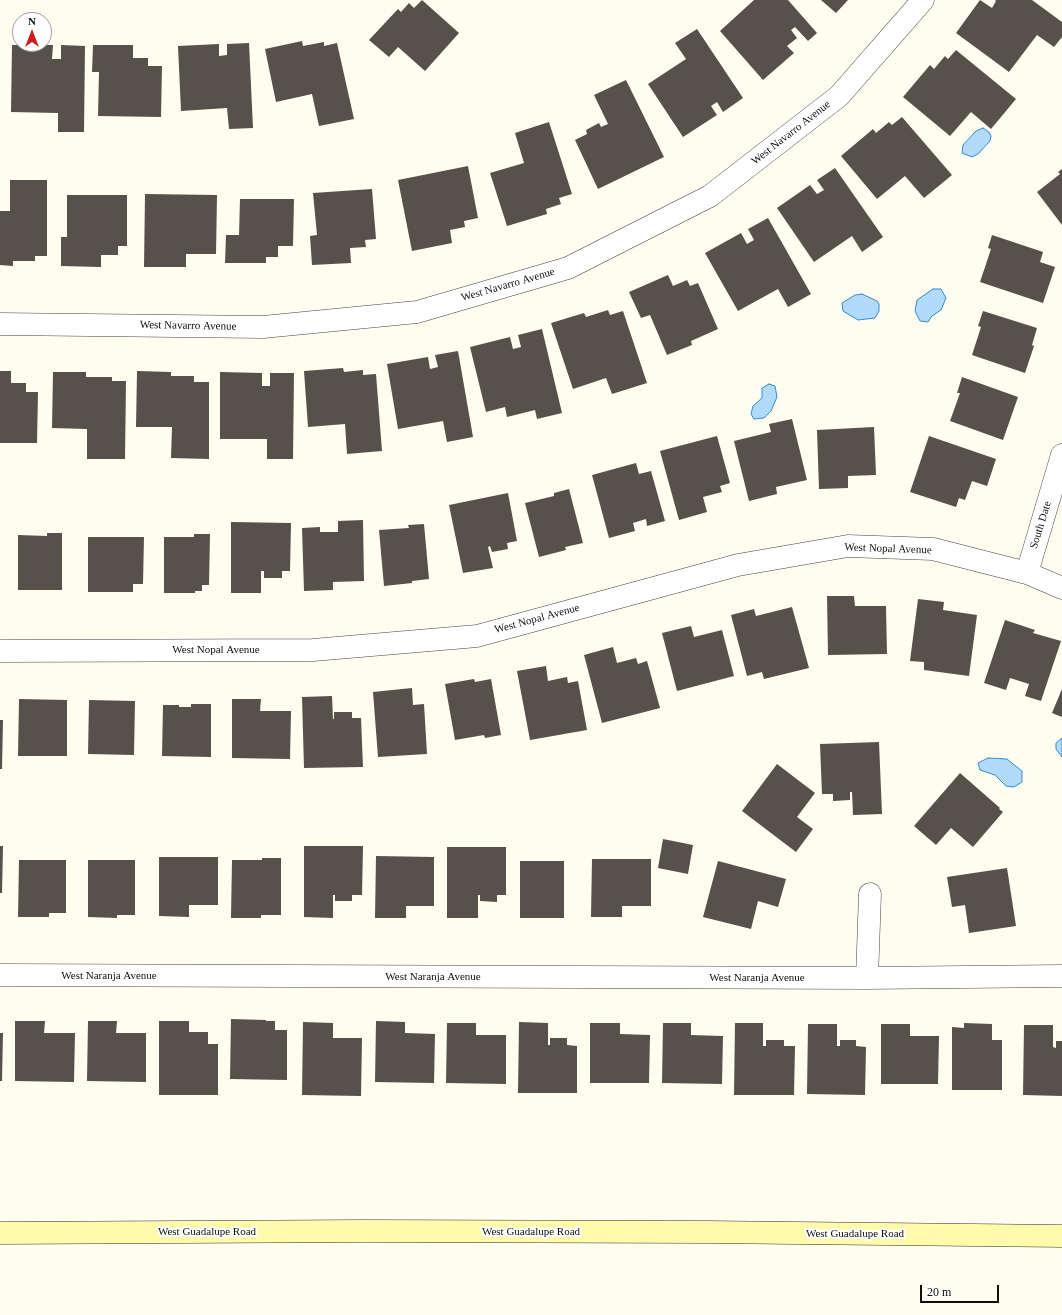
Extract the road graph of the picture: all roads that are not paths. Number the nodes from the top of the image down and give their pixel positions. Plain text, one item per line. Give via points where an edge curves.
1 (923, 0) edge
2 (0, 324) edge
3 (1062, 454) edge
4 (1027, 573) junction
5 (1062, 588) edge
6 (0, 651) edge
7 (870, 894) dead end
8 (0, 976) edge
9 (1062, 976) edge
10 (867, 978) junction
11 (0, 1233) edge
12 (1062, 1236) edge

1 - 2 street, West Navarro Avenue via 839,96 710,196 568,268 417,312 271,326
3 - 4 street, South Date
4 - 5 street, West Nopal Avenue
4 - 6 street, West Nopal Avenue via 933,549 848,546 738,565 477,636 314,650
7 - 10 street
8 - 10 street, West Naranja Avenue
9 - 10 street, West Naranja Avenue
11 - 12 main road, West Guadalupe Road via 364,1231

